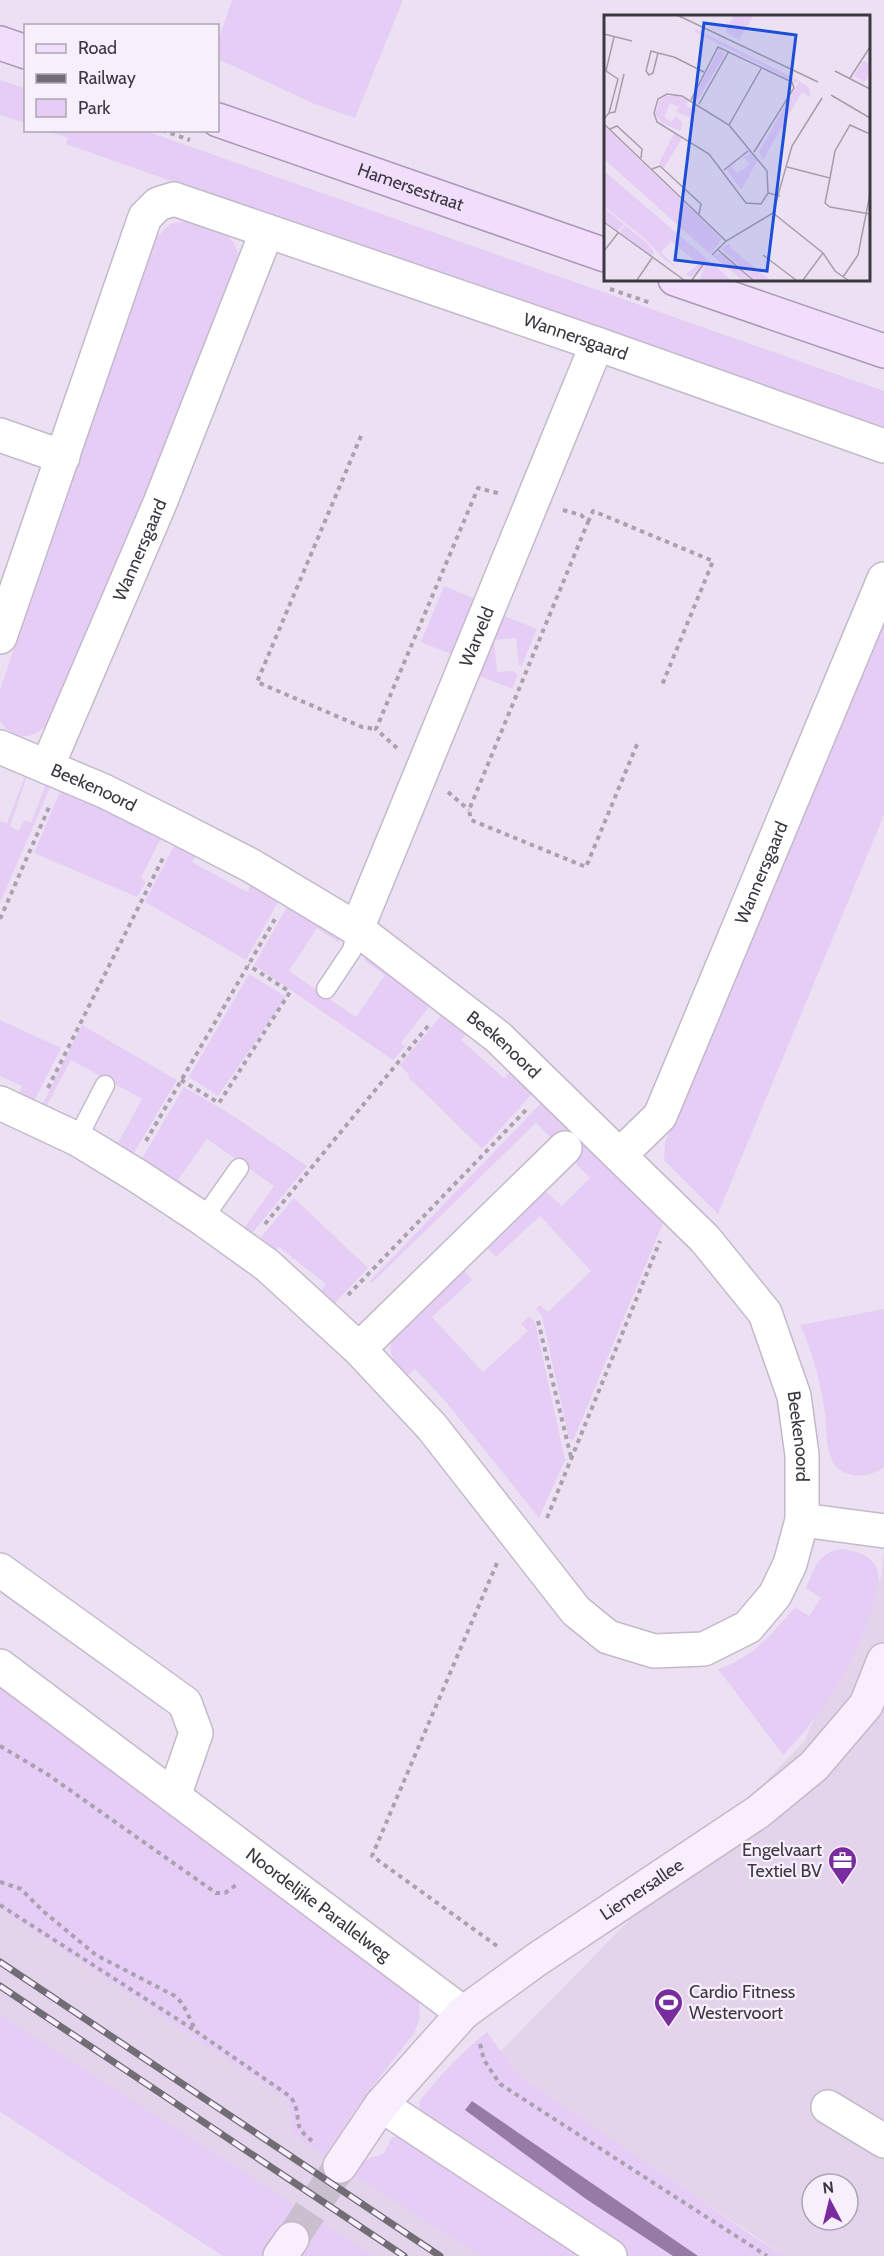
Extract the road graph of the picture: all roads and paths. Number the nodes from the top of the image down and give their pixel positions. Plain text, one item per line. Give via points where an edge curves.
1 (0, 43) edge
2 (24, 51) edge
3 (219, 120) edge
4 (267, 231) junction
5 (604, 255) edge
6 (678, 280) edge
7 (597, 344) junction
8 (884, 351) edge
9 (0, 435) edge
10 (361, 436) dead end
11 (884, 446) edge
12 (63, 457) junction
13 (588, 522) dead end
14 (884, 579) edge
15 (0, 637) edge
16 (662, 685) dead end
17 (376, 729) dead end
18 (638, 742) dead end
19 (0, 747) edge
20 (55, 771) junction
21 (469, 810) dead end
22 (178, 828) junction
23 (292, 890) junction
24 (0, 920) edge
25 (357, 929) junction
26 (248, 965) junction
27 (326, 989) dead end
28 (449, 1000) junction
29 (182, 1080) junction
30 (105, 1085) dead end
31 (549, 1086) junction
32 (0, 1103) edge
33 (32, 1119) junction
34 (77, 1139) junction
35 (565, 1148) dead end
36 (621, 1154) junction
37 (239, 1168) dead end
38 (129, 1171) junction
39 (674, 1208) junction
40 (203, 1219) junction
41 (244, 1249) junction
42 (325, 1318) junction
43 (538, 1321) dead end
44 (359, 1349) junction
45 (572, 1458) junction
46 (802, 1520) junction
47 (512, 1529) junction
48 (884, 1531) edge
49 (532, 1555) junction
50 (0, 1570) edge
51 (884, 1660) edge
52 (0, 1666) edge
53 (875, 1711) edge
54 (0, 1746) edge
55 (174, 1796) junction
56 (264, 1864) junction
57 (0, 1882) edge
58 (0, 1905) edge
59 (96, 1955) junction
60 (92, 1966) junction
61 (526, 1967) junction
62 (471, 2026) junction
63 (197, 2032) junction
64 (381, 2105) junction
65 (828, 2107) dead end
66 (884, 2141) edge
67 (342, 2164) joint
68 (610, 2256) edge
69 (767, 2256) edge

1 - 2 main road
3 - 5 main road, Hamersestraat
4 - 7 street, Wannersgaard
4 - 12 street, Wannersgaard via 174,199 158,204 146,217
4 - 20 street, Wannersgaard
6 - 8 main road
7 - 11 street, Wannersgaard
7 - 25 street, Warveld
9 - 12 street
10 - 17 path via 257,682 362,727
12 - 15 street, Wannersgaard
13 - 16 path via 593,512 713,561
14 - 36 street, Wannersgaard via 660,1116
18 - 21 path via 586,867 471,820
19 - 20 street, Beekenoord
20 - 22 street, Beekenoord via 104,790
20 - 24 path
22 - 23 street, Beekenoord
22 - 33 path
23 - 25 street, Beekenoord
23 - 26 path
25 - 27 lane via 352,950
25 - 28 street, Beekenoord
26 - 29 path
26 - 29 path via 290,992 219,1103
28 - 31 street, Beekenoord via 498,1037
28 - 41 path
29 - 38 path
30 - 34 lane
31 - 36 street, Beekenoord
31 - 42 path
32 - 33 street, Beekenoord
33 - 34 street, Beekenoord
34 - 38 street, Beekenoord
35 - 44 street
36 - 39 street, Beekenoord
37 - 40 lane
38 - 40 street, Beekenoord
39 - 45 path
39 - 46 street, Beekenoord via 705,1239 765,1313 794,1396 802,1455
40 - 41 street, Beekenoord
41 - 42 street, Beekenoord
42 - 44 street, Beekenoord
43 - 45 path
44 - 47 street, Beekenoord via 432,1427
45 - 49 path
46 - 48 street
46 - 49 street, Beekenoord via 790,1564 775,1595 748,1627 704,1648 654,1651 608,1637 576,1611
47 - 49 street, Beekenoord
47 - 61 path via 372,1856
50 - 55 street via 185,1703 196,1733
51 - 53 street, Liemersallee
52 - 55 street, Noordelijke Parallelweg
53 - 61 street, Liemersallee via 758,1812
54 - 56 path via 47,1774 216,1893 225,1893 236,1886 238,1877
55 - 56 street, Noordelijke Parallelweg
56 - 62 street, Noordelijke Parallelweg
57 - 59 path via 21,1889
58 - 60 path
59 - 60 path
59 - 63 path via 183,2002
60 - 63 path
61 - 62 street, Liemersallee
62 - 64 street, Liemersallee
62 - 69 path via 484,2060 500,2085
63 - 67 path via 291,2097 302,2134
64 - 67 street, Liemersallee
64 - 68 street
65 - 66 street

